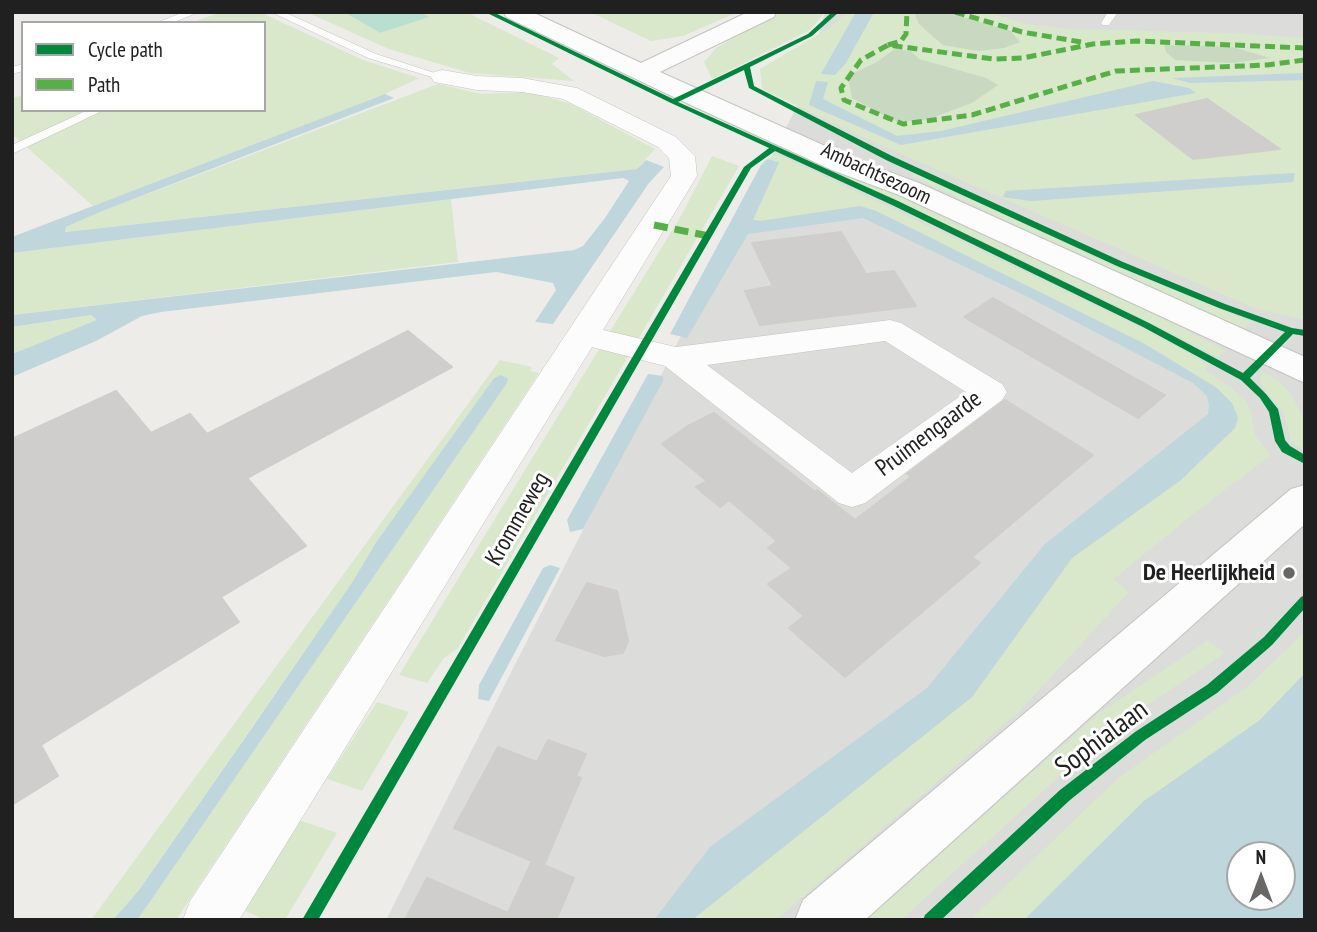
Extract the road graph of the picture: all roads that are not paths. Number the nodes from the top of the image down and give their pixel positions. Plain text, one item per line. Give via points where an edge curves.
1 (194, 12) edge
2 (276, 12) edge
3 (514, 12) edge
4 (551, 12) edge
5 (766, 12) edge
6 (1113, 12) edge
7 (168, 21) edge
8 (1105, 23) dead end
9 (651, 67) junction
10 (442, 77) joint
11 (93, 112) edge
12 (12, 150) edge
13 (583, 335) junction
14 (676, 358) junction
15 (1305, 371) edge
16 (1305, 500) edge
17 (209, 920) edge
18 (823, 920) edge

1 - 7 lane
2 - 10 lane, Krommeweg via 372,55
3 - 9 street, Ambachtsezoom
4 - 9 street, Ambachtsezoom
5 - 9 street
6 - 8 lane
9 - 15 street, Ambachtsezoom via 842,164 909,189
10 - 13 street, Krommeweg via 569,93 667,142 682,156 684,176
11 - 12 lane via 24,138
13 - 14 street, Pruimengaarde
13 - 17 street, Krommeweg
14 - 14 street, Pruimengaarde via 852,493 990,392 890,330
16 - 18 street, Sophialaan

